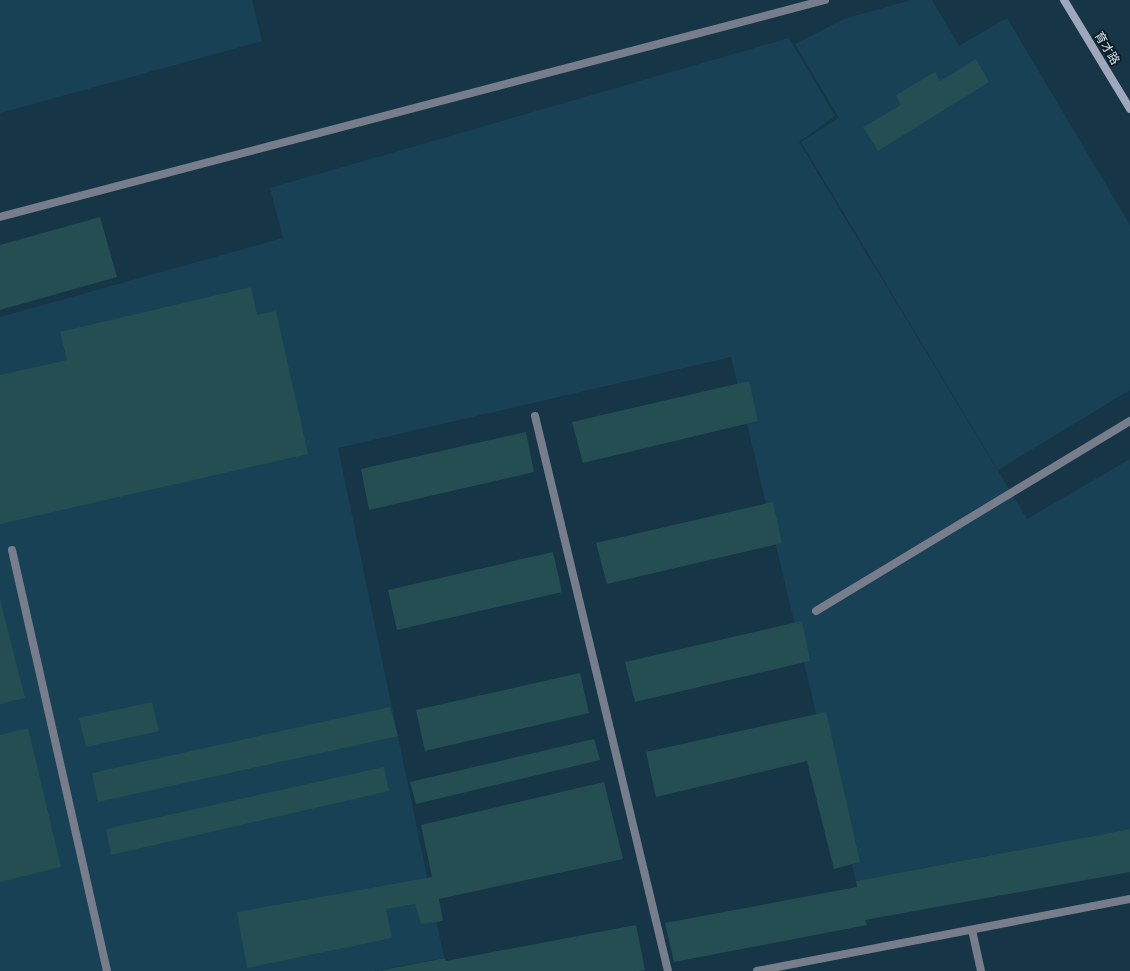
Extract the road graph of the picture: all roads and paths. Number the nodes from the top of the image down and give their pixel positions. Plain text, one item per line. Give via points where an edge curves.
1 (825, 0) edge
2 (1064, 0) edge
3 (1130, 109) edge
4 (0, 217) edge
5 (535, 416) dead end
6 (1130, 421) edge
7 (12, 550) dead end
8 (816, 611) dead end
9 (1130, 900) edge
10 (972, 930) junction
11 (108, 971) edge
12 (668, 971) edge
13 (757, 971) edge
14 (981, 971) edge

1 - 4 street
2 - 3 street, 育才路
5 - 12 street
6 - 8 street
7 - 11 street
9 - 10 street
10 - 13 street
10 - 14 street

